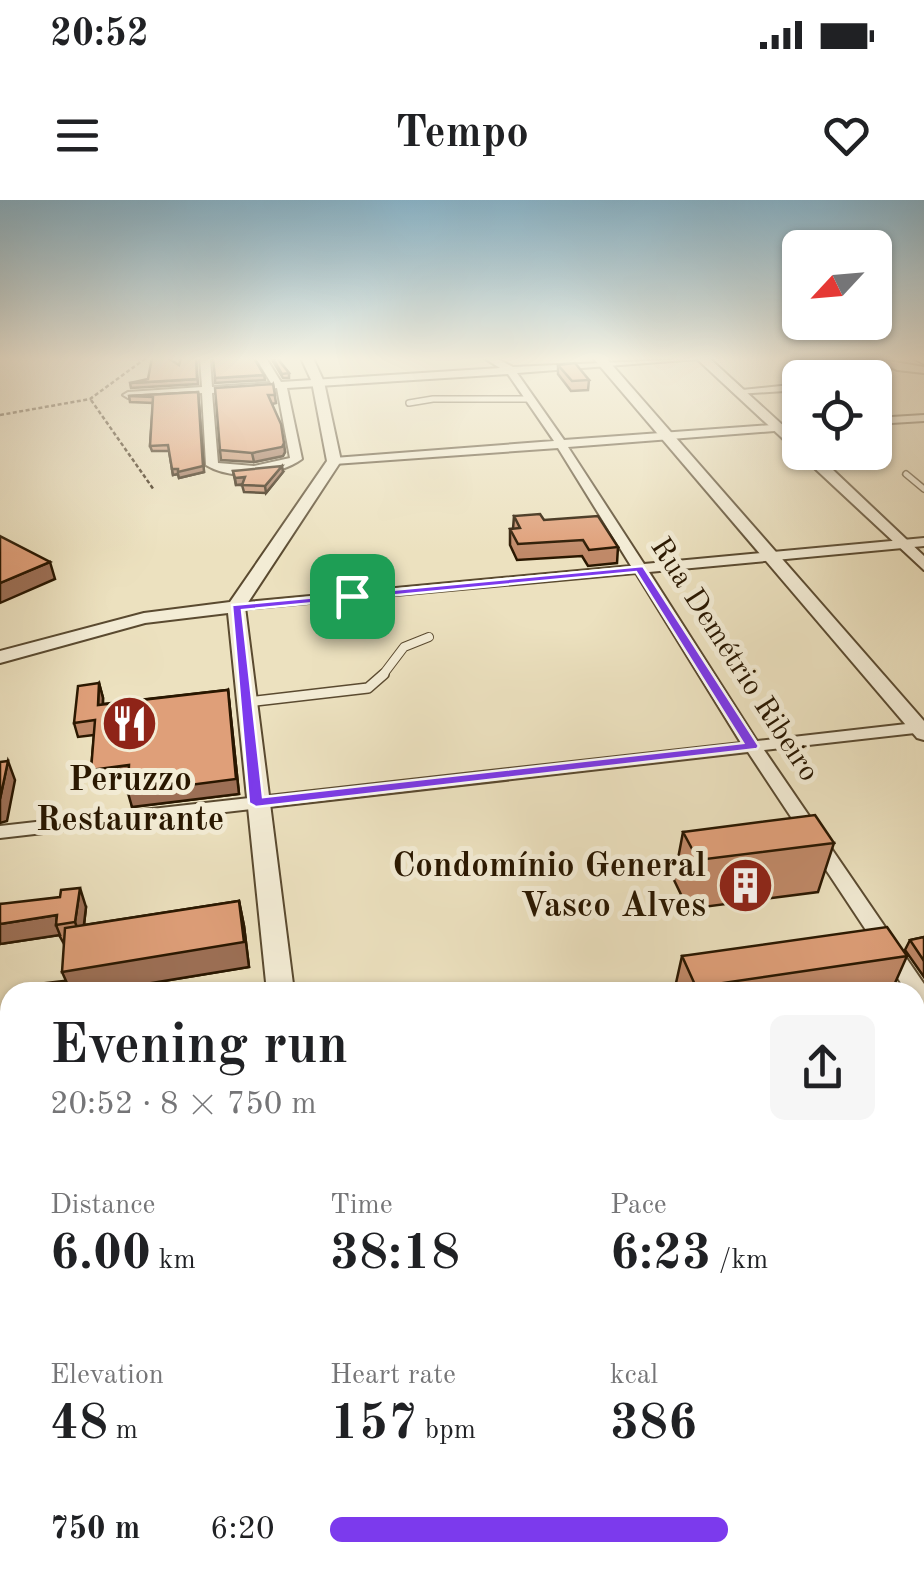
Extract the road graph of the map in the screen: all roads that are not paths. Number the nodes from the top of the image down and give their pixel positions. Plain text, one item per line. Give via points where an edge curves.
1 (210, 423) edge
2 (290, 423) edge
3 (326, 423) edge
4 (544, 423) edge
5 (653, 423) edge
6 (773, 423) edge
7 (779, 428) junction
8 (782, 428) edge
9 (782, 431) edge
10 (664, 436) junction
11 (562, 452) junction
12 (334, 460) junction
13 (823, 470) edge
14 (906, 474) dead end
15 (924, 489) edge
16 (924, 542) edge
17 (901, 544) junction
18 (769, 557) junction
19 (924, 565) edge
20 (640, 568) junction
21 (236, 607) junction
22 (429, 637) dead end
23 (0, 657) edge
24 (246, 702) junction
25 (922, 729) edge
26 (752, 746) junction
27 (256, 803) junction
28 (0, 832) edge
29 (279, 982) edge
30 (911, 982) edge

1 - 2 street via 212,465 222,469 296,459
3 - 12 street
4 - 11 street, Rua Demétrio Ribeiro
5 - 10 street
6 - 7 street
7 - 8 street
7 - 9 street
7 - 10 street
10 - 11 street
10 - 18 street
11 - 12 street
11 - 20 street, Rua Demétrio Ribeiro
12 - 21 street
13 - 17 street
14 - 15 lane
16 - 17 street
17 - 18 street
17 - 19 street
18 - 20 street
18 - 25 street
20 - 21 street
20 - 26 street, Rua Demétrio Ribeiro
21 - 23 street via 144,618
21 - 24 street
22 - 24 lane via 397,650 368,688
24 - 27 street
25 - 26 street
26 - 27 street
26 - 30 street, Rua Demétrio Ribeiro
27 - 28 street
27 - 29 street

